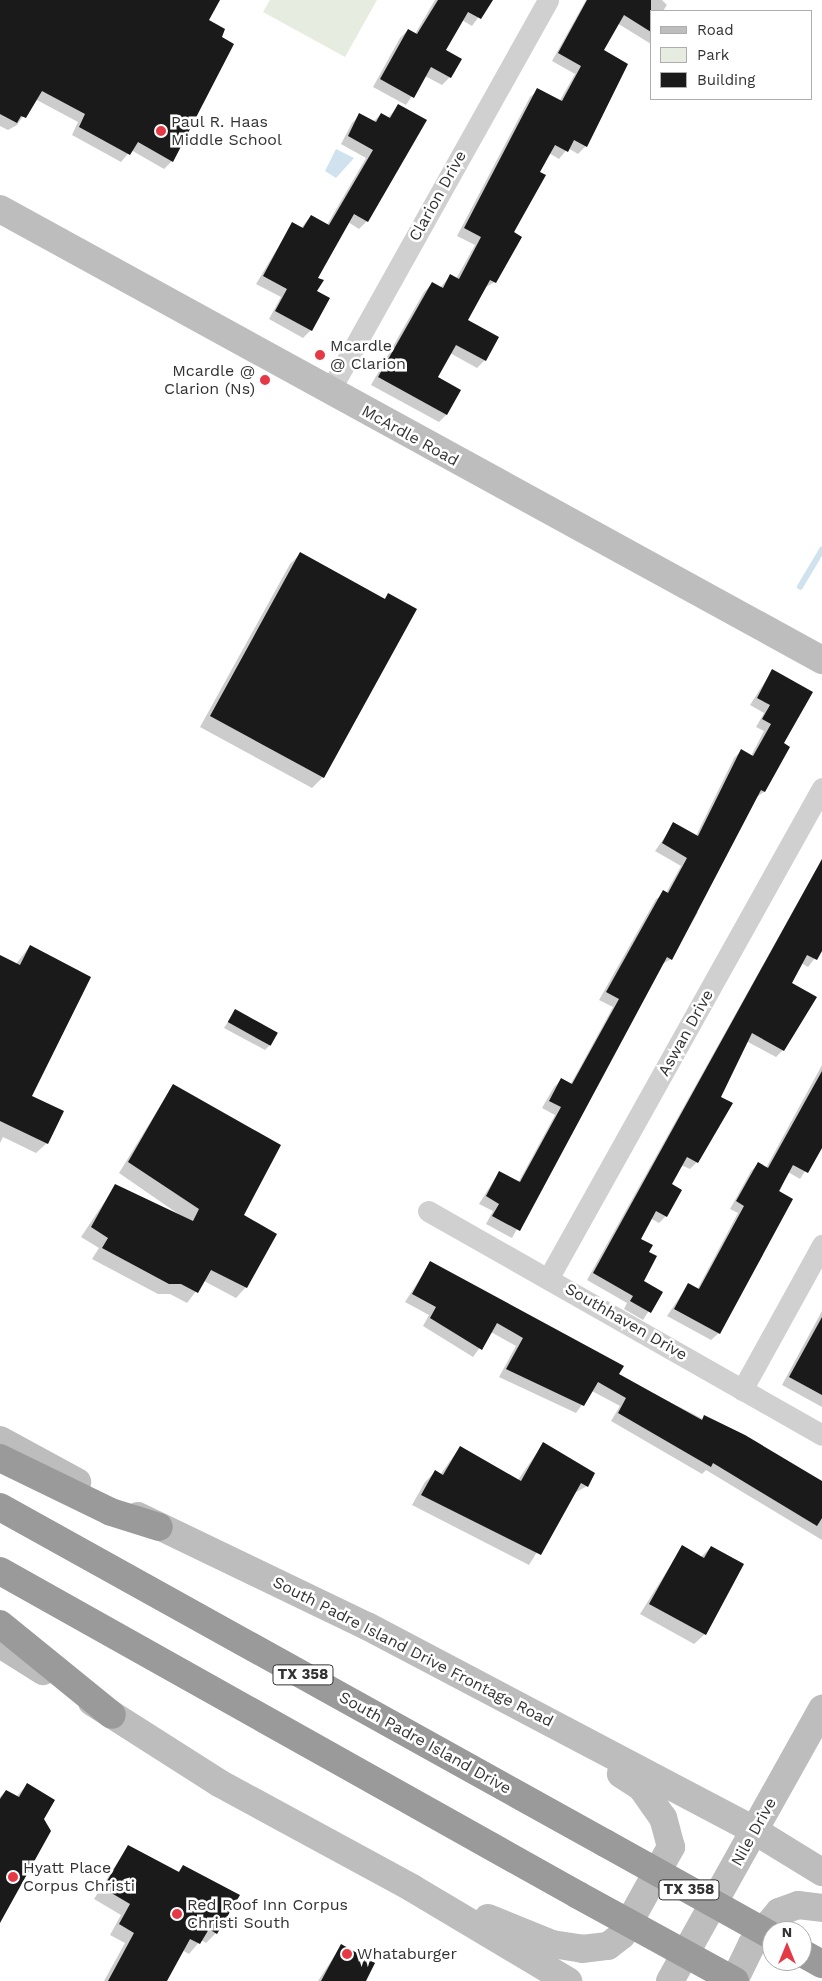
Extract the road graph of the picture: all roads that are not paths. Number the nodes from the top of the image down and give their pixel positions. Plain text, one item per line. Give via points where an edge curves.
1 (548, 0) edge
2 (0, 209) edge
3 (329, 392) junction
4 (822, 660) edge
5 (822, 788) edge
6 (428, 1211) dead end
7 (822, 1245) edge
8 (549, 1277) junction
9 (742, 1390) junction
10 (822, 1435) edge
11 (0, 1440) edge
12 (0, 1458) edge
13 (0, 1507) edge
14 (159, 1527) junction
15 (0, 1571) edge
16 (0, 1624) edge
17 (0, 1644) edge
18 (822, 1709) edge
19 (535, 1714) junction
20 (112, 1715) junction
21 (755, 1831) junction
22 (822, 1872) edge
23 (412, 1888) junction
24 (822, 1908) edge
25 (762, 1930) edge
26 (568, 1981) edge
27 (670, 1981) edge
28 (735, 1981) edge

1 - 3 street, Clarion Drive
2 - 3 main road, McArdle Road
3 - 4 main road, McArdle Road
5 - 8 street, Aswan Drive
6 - 8 street, Southhaven Drive
7 - 9 street
8 - 9 street, Southhaven Drive
9 - 10 street, Southhaven Drive
11 - 14 main road, South Padre Island Drive Frontage Road
12 - 14 highway via 111,1512
13 - 25 highway, South Padre Island Drive / TX 358, bridge
14 - 19 main road, South Padre Island Drive Frontage Road via 367,1626
15 - 28 highway, bridge
16 - 20 highway
17 - 20 main road
18 - 21 main road, Nile Drive
19 - 21 main road, South Padre Island Drive Frontage Road
19 - 23 main road via 641,1787 663,1818 671,1847 622,1935 608,1946 582,1949 552,1944
20 - 23 main road via 270,1813
21 - 22 main road, South Padre Island Drive Frontage Road
21 - 27 main road, Nile Drive
23 - 26 main road
24 - 28 main road via 798,1905 779,1912 752,1944

